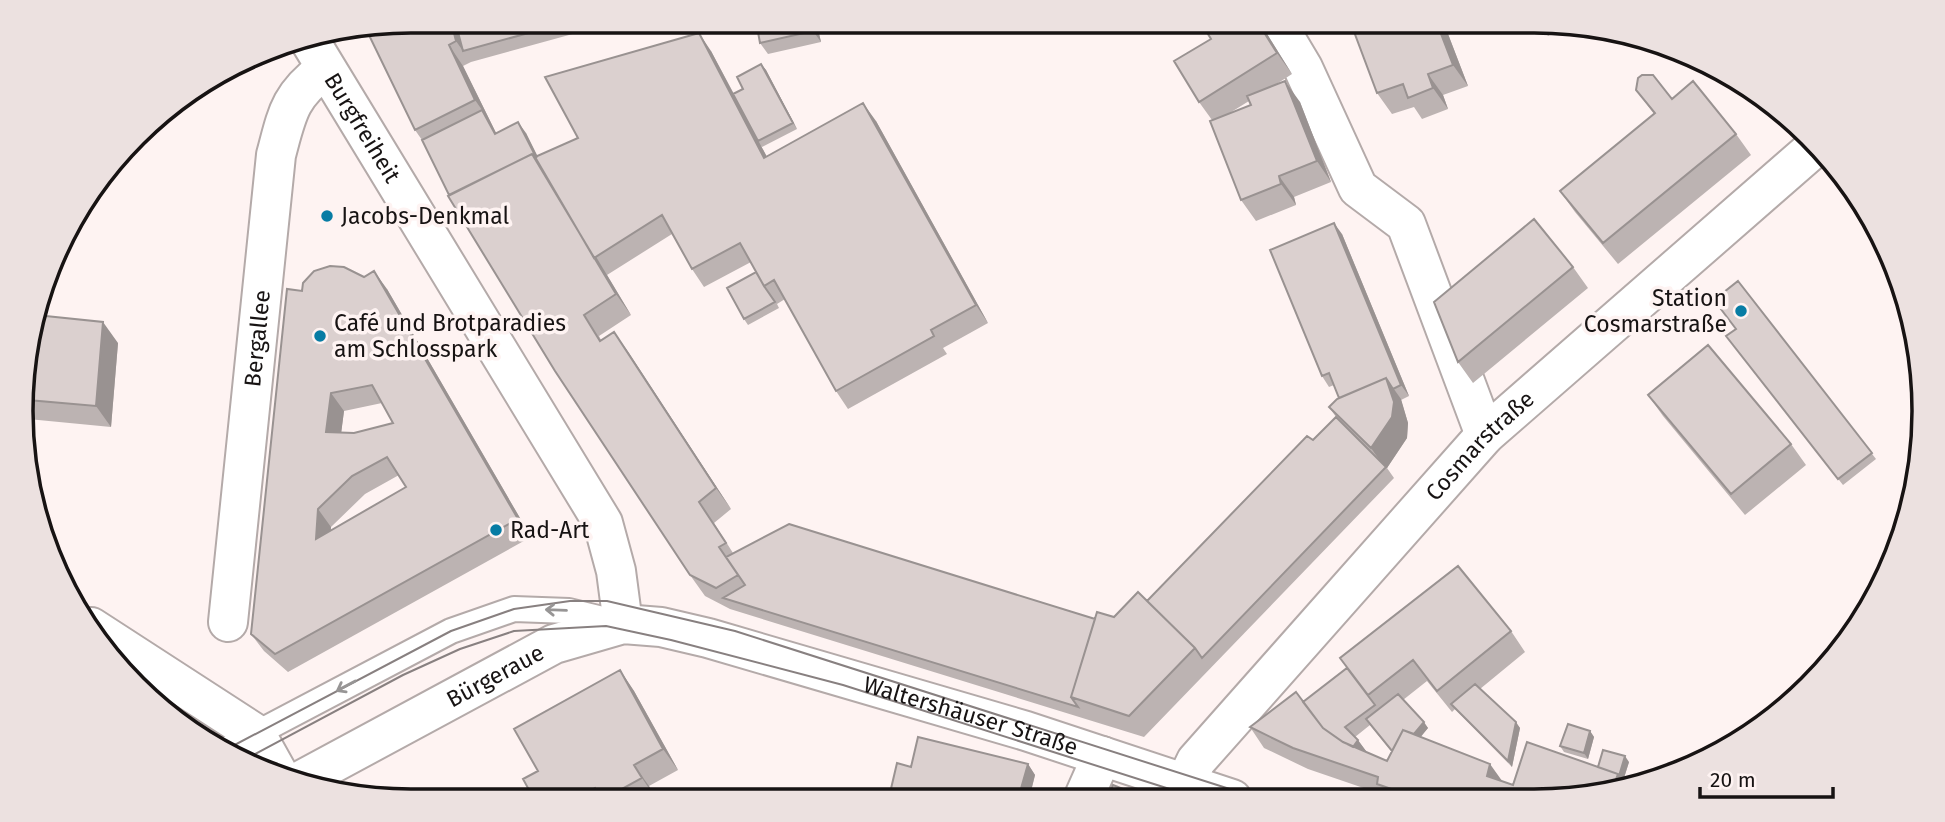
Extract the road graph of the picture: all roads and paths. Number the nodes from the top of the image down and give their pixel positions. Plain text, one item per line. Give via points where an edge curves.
1 (1282, 33) edge
2 (316, 54) edge
3 (1809, 152) edge
4 (1485, 435) junction
5 (229, 622) dead end
6 (623, 624) junction
7 (708, 638) joint
8 (114, 644) edge
9 (242, 741) edge
10 (258, 756) edge
11 (1102, 756) junction
12 (311, 775) edge
13 (1185, 784) junction
14 (1087, 789) edge
15 (1201, 789) edge

1 - 4 street via 1358,187 1406,224
2 - 5 street, Bergallee via 304,85 290,104 276,155
2 - 6 street, Burgfreiheit via 603,523
3 - 4 street, Cosmarstraße
4 - 13 street, Cosmarstraße via 1196,761
6 - 7 street, Bürgeraue
6 -> 9 lane via 569,611 514,609 451,631
6 - 12 street, Bürgeraue via 554,644
7 - 11 street, Waltershäuser Straße
8 - 9 street
9 - 10 street
11 - 13 street, Waltershäuser Straße
11 - 14 street
13 - 15 street, Waltershäuser Straße

